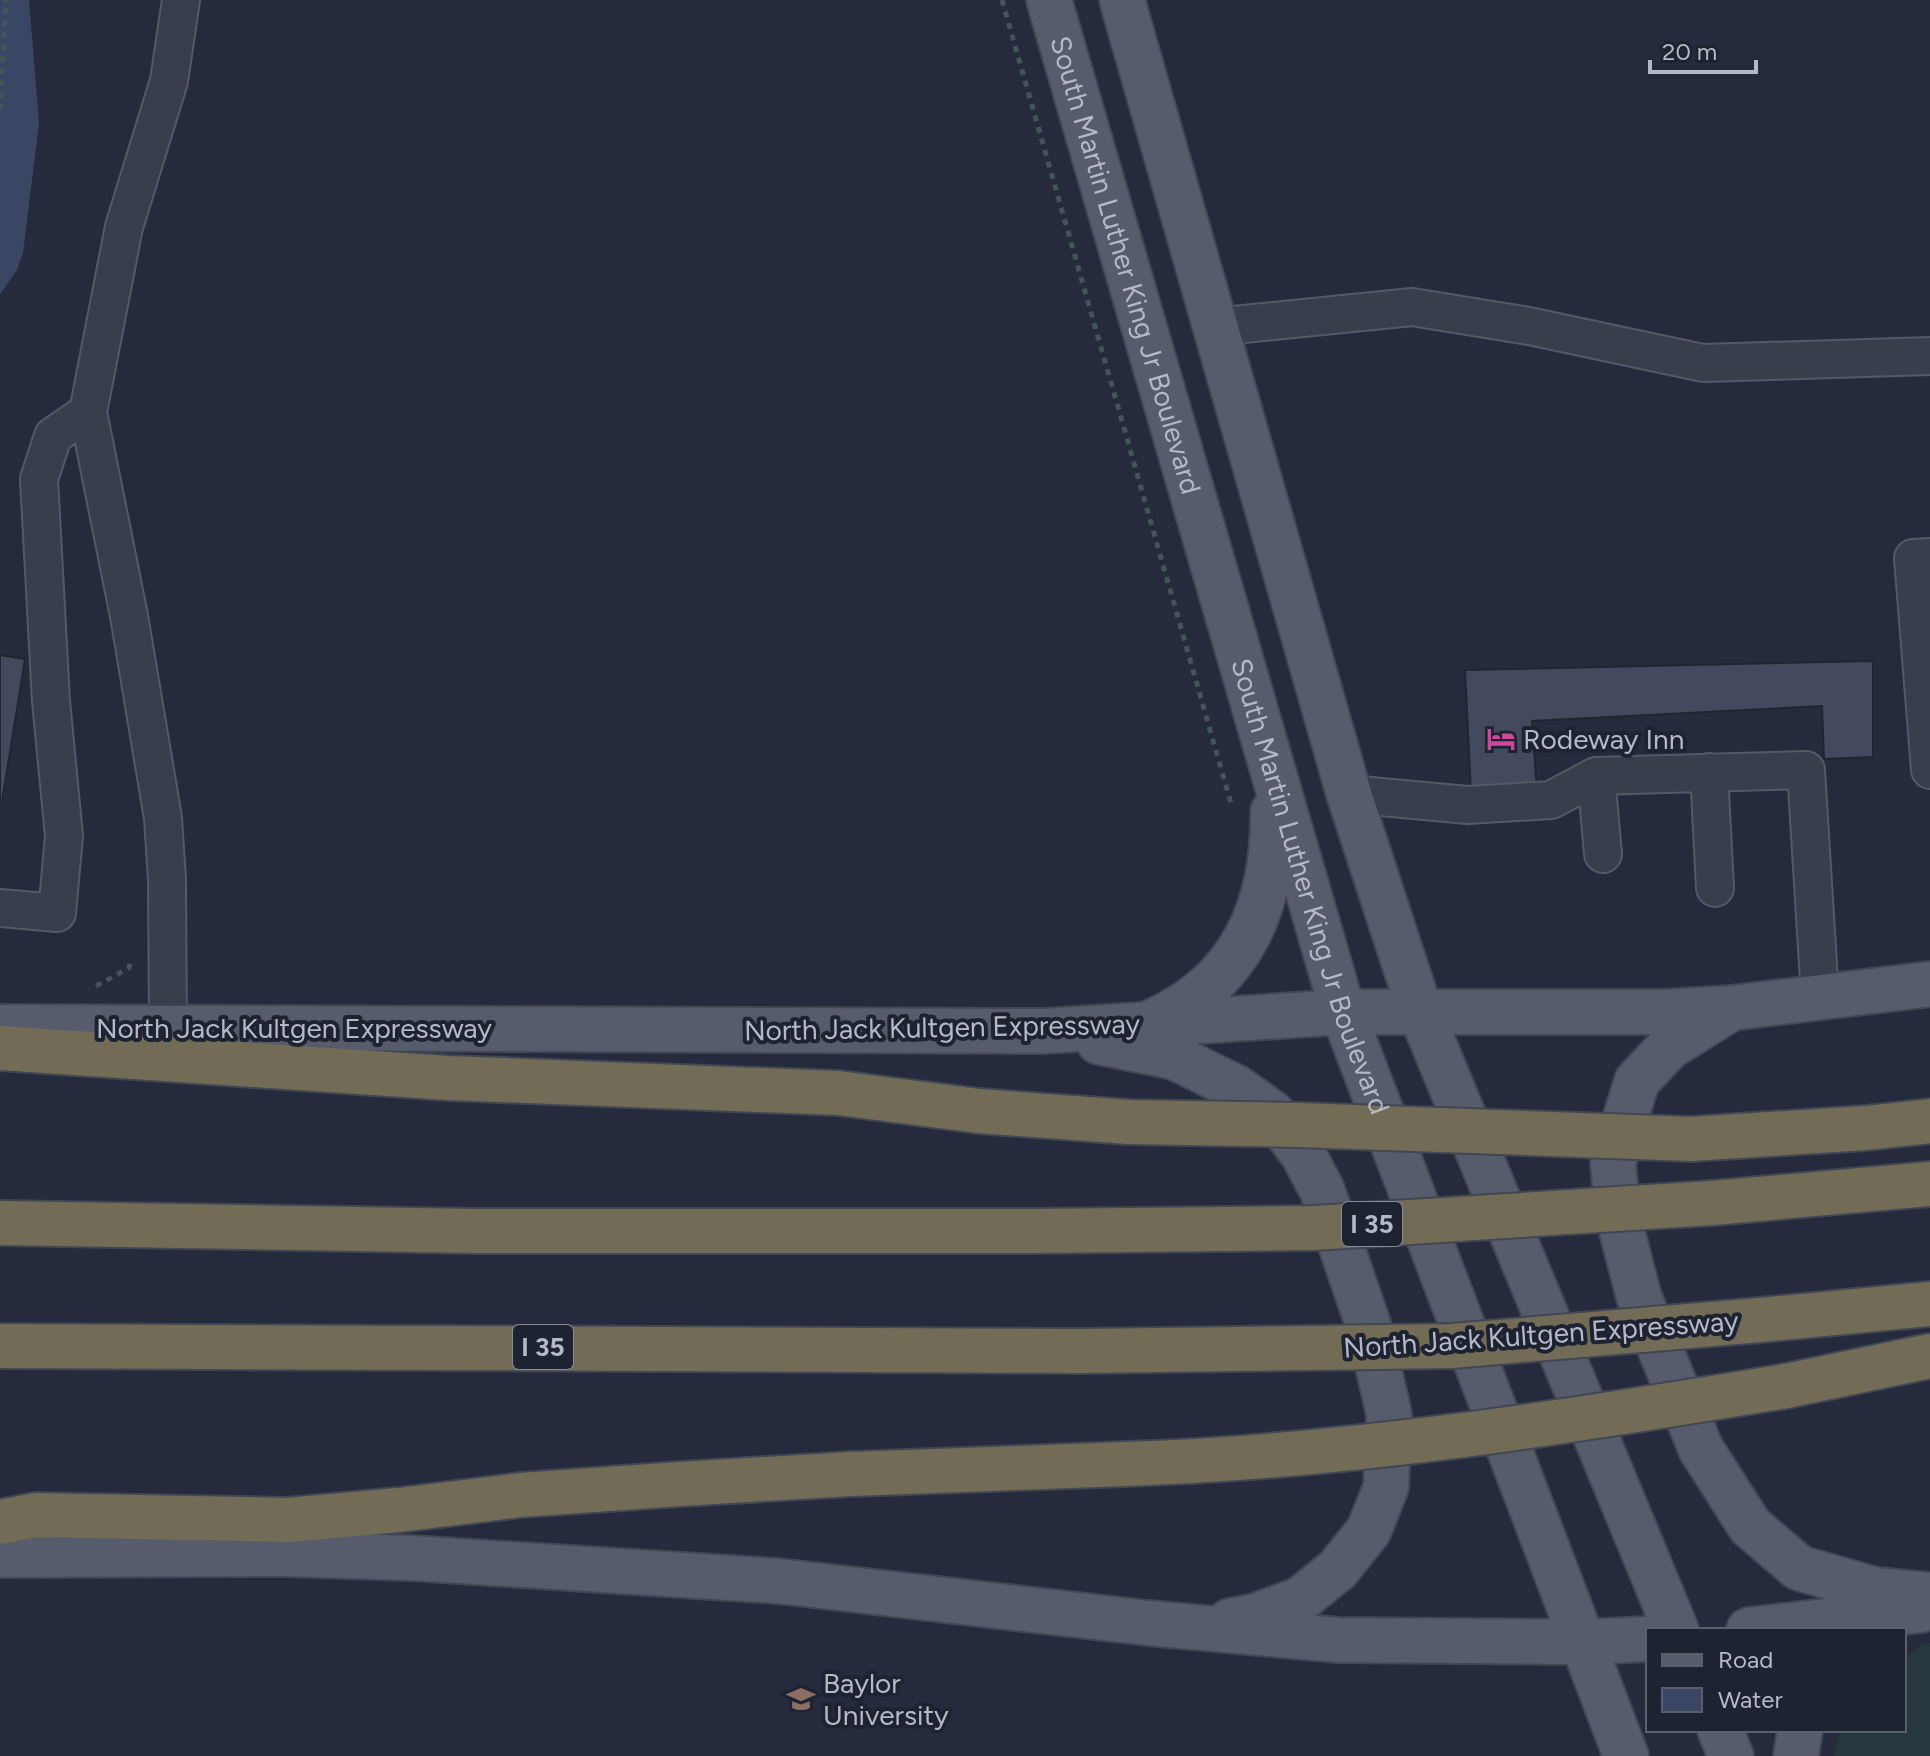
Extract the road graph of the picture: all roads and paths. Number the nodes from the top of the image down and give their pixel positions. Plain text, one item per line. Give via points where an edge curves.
1 (6, 0) edge
2 (181, 0) edge
3 (1002, 0) edge
4 (1049, 0) edge
5 (1122, 0) edge
6 (0, 110) edge
7 (1215, 327) junction
8 (1930, 356) edge
9 (88, 412) junction
10 (1930, 557) edge
11 (1930, 770) edge
12 (1709, 772) junction
13 (1272, 773) junction
14 (1596, 776) junction
15 (1349, 794) junction
16 (1232, 810) dead end
17 (1603, 854) dead end
18 (1715, 888) dead end
19 (0, 908) edge
20 (131, 953) dead end
21 (1930, 984) edge
22 (1820, 997) junction
23 (1731, 1008) junction
24 (1420, 1011) junction
25 (1343, 1012) junction
26 (80, 1023) junction
27 (1148, 1024) junction
28 (0, 1027) edge
29 (168, 1027) junction
30 (1045, 1031) junction
31 (0, 1048) edge
32 (1930, 1121) edge
33 (1930, 1184) edge
34 (5, 1223) edge
35 (1930, 1304) edge
36 (2, 1346) edge
37 (1930, 1356) edge
38 (18, 1537) edge
39 (1909, 1612) edge
40 (1192, 1627) junction
41 (1675, 1628) edge
42 (1767, 1628) edge
43 (1646, 1639) edge
44 (1584, 1642) junction
45 (1721, 1732) edge
46 (1800, 1732) edge
47 (1626, 1756) edge
48 (1731, 1756) edge
49 (1796, 1756) edge

1 - 6 path
2 - 9 lane via 169,81 124,227
3 - 16 path
4 - 13 main road, South Martin Luther King Jr Boulevard
5 - 7 main road
7 - 8 lane via 1412,307 1703,363
7 - 15 main road
9 - 19 lane via 53,436 39,479 64,836 57,913
9 - 29 lane via 163,818
10 - 11 lane via 1913,558
12 - 14 lane
12 - 18 lane
12 - 22 lane via 1806,770
13 - 25 main road, South Martin Luther King Jr Boulevard
13 - 27 main road via 1274,842 1257,917 1216,979 1196,999
14 - 15 lane via 1551,800 1468,805
14 - 17 lane
15 - 24 main road
20 - 26 path via 129,968
21 - 22 main road, North Jack Kultgen Expressway
22 - 23 main road, North Jack Kultgen Expressway
23 - 24 main road, North Jack Kultgen Expressway
23 - 39 main road via 1669,1047 1637,1081 1613,1165 1619,1220 1639,1297 1701,1449 1750,1526 1799,1568 1876,1590
24 - 25 main road, North Jack Kultgen Expressway
24 - 41 main road
25 - 27 main road, North Jack Kultgen Expressway
25 - 44 main road, South Martin Luther King Jr Boulevard
26 - 28 main road, North Jack Kultgen Expressway
26 - 29 main road, North Jack Kultgen Expressway
26 - 31 highway
26 - 32 highway, bridge via 448,1078 838,1093 1129,1122 1691,1139
27 - 30 main road, North Jack Kultgen Expressway
29 - 30 main road, North Jack Kultgen Expressway
30 - 40 main road via 1174,1057 1237,1088 1272,1113 1322,1190 1369,1327 1389,1414 1386,1487 1369,1530 1338,1569 1301,1599 1256,1616
33 - 34 highway, I 35, bridge via 1314,1228 474,1231
35 - 36 highway, North Jack Kultgen Expressway / I 35, bridge via 1452,1346 1082,1351
37 - 38 highway, bridge via 1569,1422 1299,1453 648,1486 288,1520
38 - 40 main road via 778,1581
39 - 42 main road
40 - 44 main road via 1338,1640
43 - 44 main road
44 - 47 main road, South Martin Luther King Jr Boulevard
45 - 48 main road
46 - 49 main road

